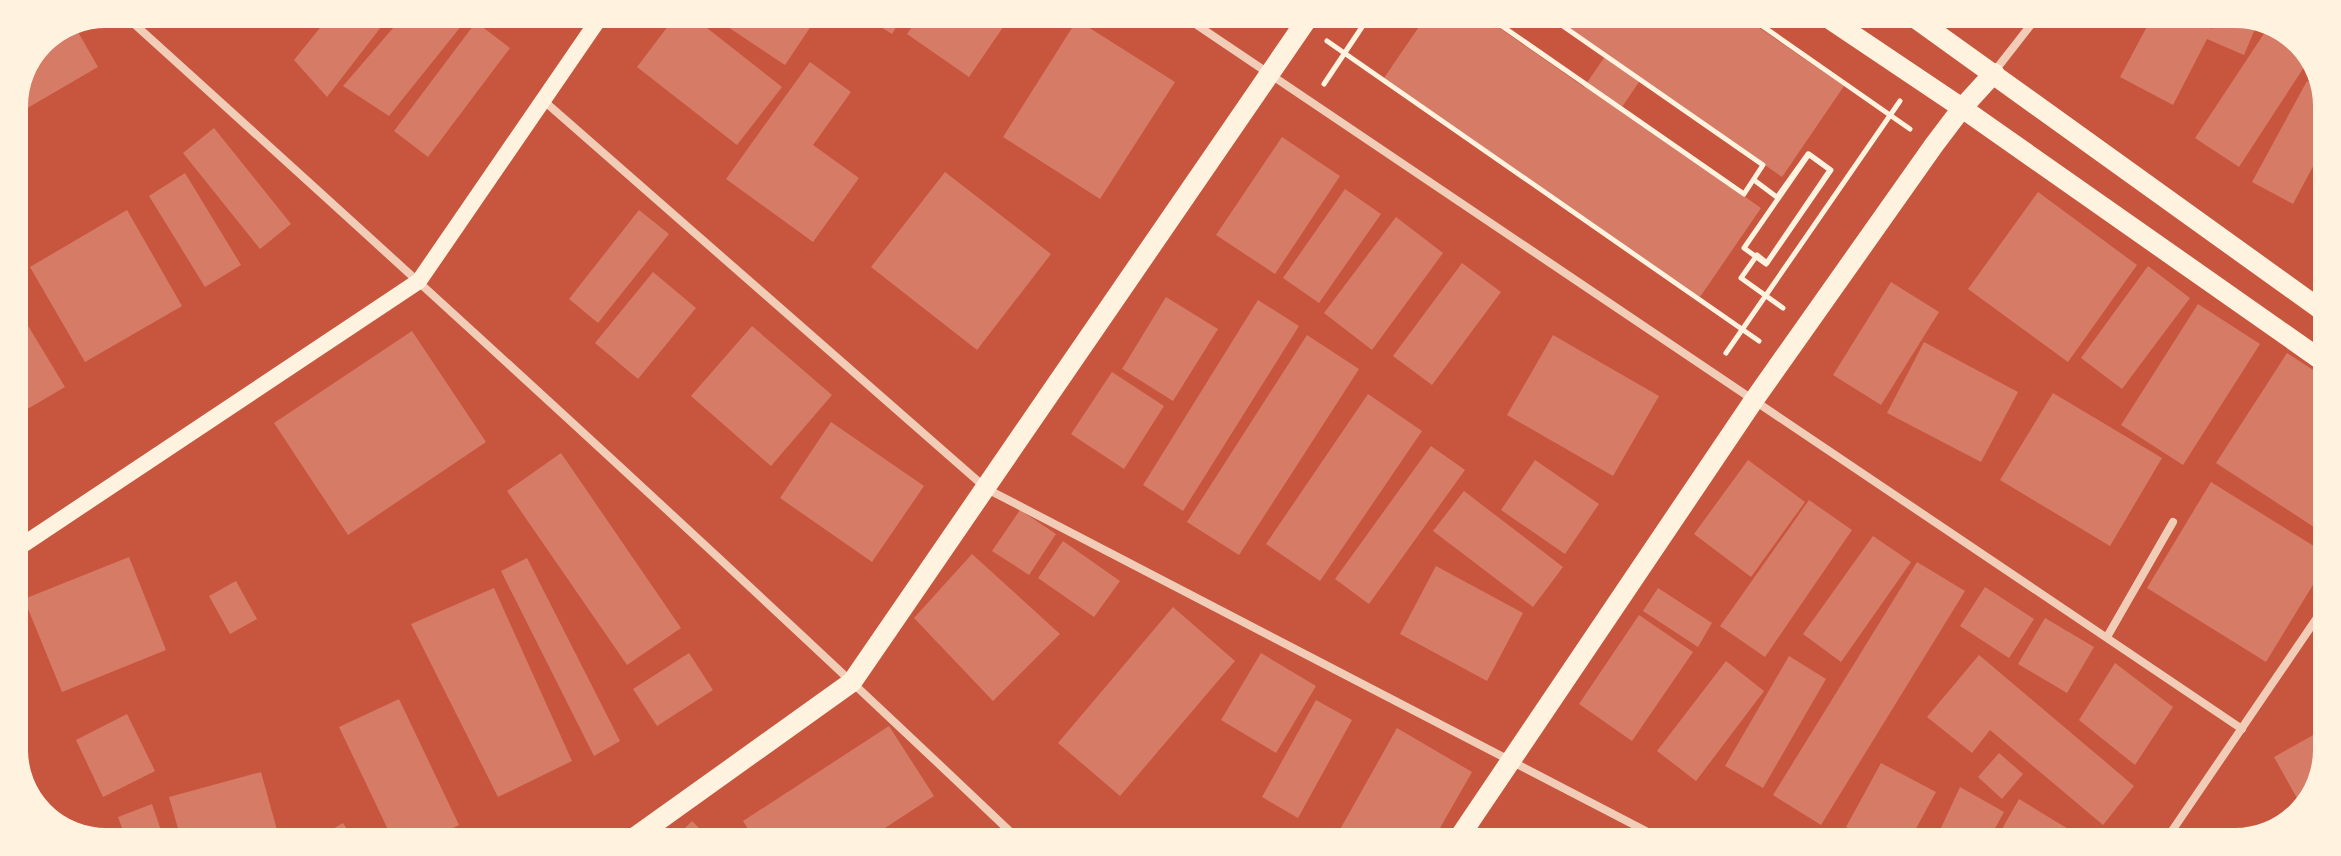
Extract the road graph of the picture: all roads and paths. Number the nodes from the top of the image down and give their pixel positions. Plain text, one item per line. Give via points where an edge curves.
1 (137, 26) edge
2 (594, 26) edge
3 (1198, 26) edge
4 (1302, 26) edge
5 (1313, 26) edge
6 (1362, 26) edge
7 (1502, 26) edge
8 (1563, 26) edge
9 (1762, 26) edge
10 (1840, 26) edge
11 (1926, 26) edge
12 (2030, 26) edge
13 (1344, 53) junction
14 (1269, 73) junction
15 (1994, 73) junction
16 (1916, 77) junction
17 (544, 101) junction
18 (1313, 103) junction
19 (1962, 108) junction
20 (1891, 115) junction
21 (1934, 145) junction
22 (1754, 180) junction
23 (1778, 197) junction
24 (419, 281) junction
25 (1766, 296) junction
26 (2315, 305) edge
27 (1807, 324) junction
28 (1743, 330) junction
29 (2315, 356) edge
30 (1784, 359) junction
31 (1711, 371) junction
32 (1754, 400) junction
33 (987, 489) junction
34 (2173, 522) dead end
35 (26, 543) edge
36 (2315, 621) edge
37 (2107, 637) junction
38 (852, 682) junction
39 (2242, 729) junction
40 (1510, 760) junction
41 (645, 830) edge
42 (1008, 830) edge
43 (1464, 830) edge
44 (1644, 830) edge
45 (2173, 830) edge

1 - 24 street
2 - 17 main road
3 - 14 street
4 - 14 main road
5 - 13 path
6 - 13 path
7 - 22 path via 1744,194
8 - 22 path via 1763,165
9 - 20 path
10 - 16 main road
11 - 15 main road
12 - 15 street
13 - 18 path
13 - 28 path
14 - 18 street
14 - 33 main road
15 - 19 main road
15 - 26 main road
16 - 19 main road
16 - 20 path
17 - 24 main road
17 - 33 street
18 - 31 street
19 - 21 main road
19 - 29 main road
20 - 21 path
20 - 25 path
21 - 27 main road
22 - 23 path
23 - 23 path via 1744,248 1766,264 1830,170 1808,154
23 - 25 path via 1809,154 1831,170 1767,263 1757,255 1741,278
24 - 35 main road
24 - 38 street
25 - 27 path
25 - 28 path
27 - 30 main road
28 - 30 path
28 - 31 path
30 - 32 main road
31 - 32 street
32 - 37 street
32 - 40 main road
33 - 38 main road
33 - 40 street
34 - 37 street
36 - 39 street
37 - 39 street
38 - 41 main road
38 - 42 street
39 - 45 street
40 - 43 main road
40 - 44 street

